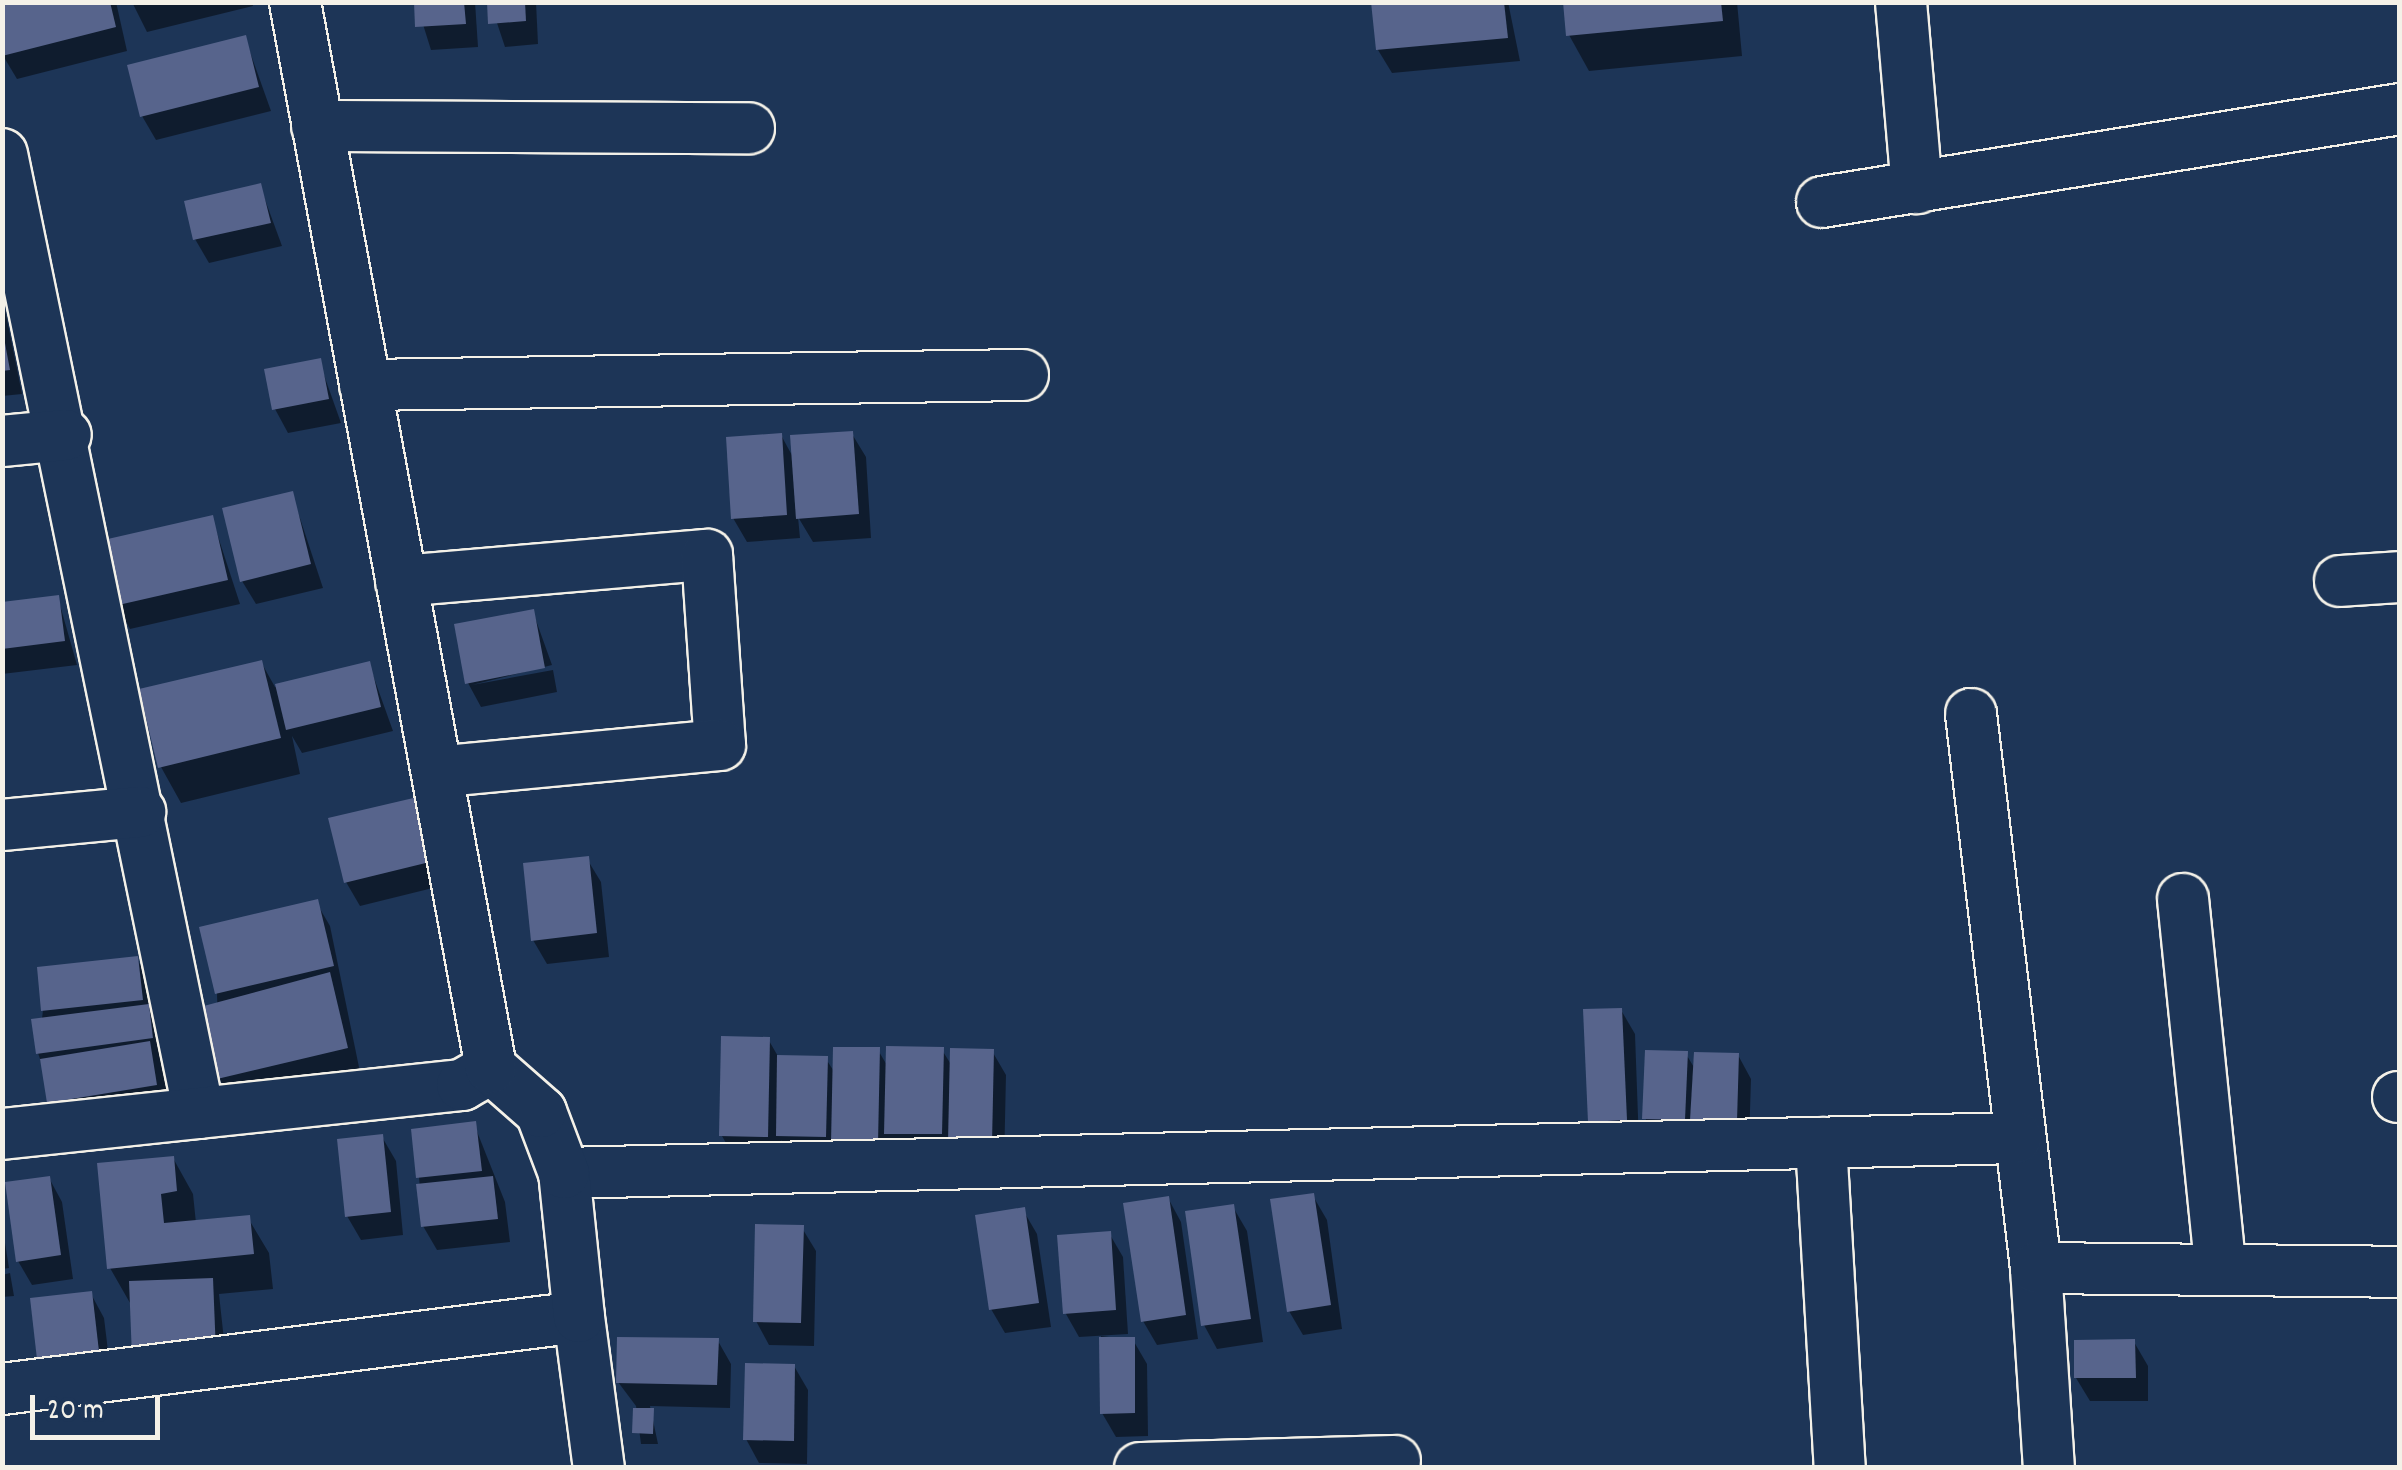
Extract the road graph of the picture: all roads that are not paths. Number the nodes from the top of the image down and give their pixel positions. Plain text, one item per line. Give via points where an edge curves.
1 (295, 2) edge
2 (1901, 2) edge
3 (2400, 109) edge
4 (318, 126) junction
5 (748, 128) dead end
6 (2, 154) edge
7 (1917, 188) junction
8 (1822, 202) dead end
9 (1023, 375) dead end
10 (365, 385) junction
11 (66, 434) junction
12 (2, 441) edge
13 (2400, 577) edge
14 (402, 581) junction
15 (2340, 582) dead end
16 (1971, 714) dead end
17 (437, 772) junction
18 (140, 812) junction
19 (2, 825) edge
20 (2183, 898) dead end
21 (491, 1068) junction
22 (199, 1113) junction
23 (2, 1134) edge
24 (2017, 1138) junction
25 (1821, 1143) junction
26 (564, 1174) junction
27 (2220, 1265) junction
28 (2036, 1268) junction
29 (2400, 1272) edge
30 (579, 1317) junction
31 (2, 1388) edge
32 (1395, 1460) dead end
33 (599, 1468) edge
34 (1140, 1468) edge
35 (1840, 1468) edge
36 (2050, 1468) edge

1 - 4 street
2 - 7 street
3 - 7 street
4 - 5 street
4 - 10 street
6 - 11 street
7 - 8 street
9 - 10 street
10 - 14 street
11 - 12 street
11 - 18 street
13 - 15 street
14 - 17 street
14 - 17 street via 706,556 720,745
16 - 24 street
17 - 21 street
18 - 19 street
18 - 22 street
20 - 27 street
21 - 22 street via 462,1085
21 - 26 street via 542,1112
22 - 23 street
24 - 25 street
24 - 28 street
25 - 26 street
25 - 35 street
26 - 30 street
27 - 28 street
27 - 29 street
28 - 36 street
30 - 31 street
30 - 33 street
32 - 34 street

